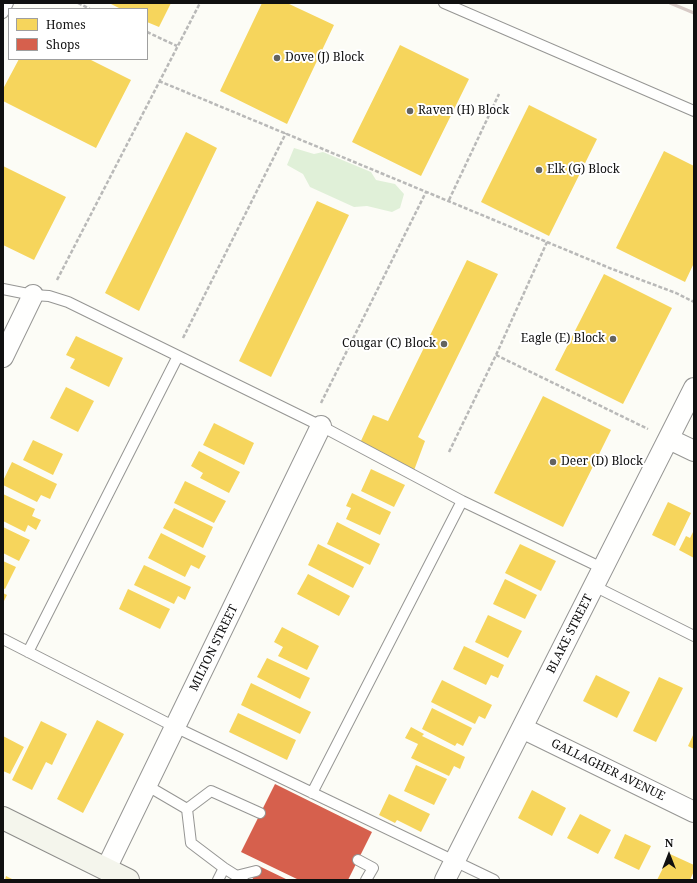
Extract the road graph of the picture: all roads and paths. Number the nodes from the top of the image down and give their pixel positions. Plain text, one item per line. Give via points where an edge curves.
1 (8, 3) edge
2 (78, 3) edge
3 (200, 3) edge
4 (444, 3) edge
5 (88, 8) edge
6 (3, 13) edge
7 (148, 32) edge
8 (177, 46) junction
9 (159, 81) junction
10 (499, 94) dead end
11 (694, 111) edge
12 (286, 133) junction
13 (426, 192) junction
14 (449, 200) junction
15 (547, 242) junction
16 (3, 289) edge
17 (41, 296) junction
18 (694, 302) edge
19 (176, 355) junction
20 (496, 355) junction
21 (3, 357) edge
22 (694, 388) edge
23 (316, 424) junction
24 (669, 439) junction
25 (694, 451) edge
26 (449, 452) dead end
27 (462, 501) junction
28 (602, 568) junction
29 (594, 586) junction
30 (694, 636) edge
31 (3, 639) edge
32 (28, 652) junction
33 (175, 727) junction
34 (522, 728) junction
35 (146, 785) junction
36 (312, 793) junction
37 (187, 809) junction
38 (694, 812) edge
39 (260, 813) dead end
40 (3, 818) edge
41 (358, 860) dead end
42 (454, 860) junction
43 (224, 868) junction
44 (106, 869) junction
45 (256, 871) dead end
46 (239, 878) edge
47 (128, 880) edge
48 (218, 880) edge
49 (366, 880) edge
50 (445, 880) edge
51 (494, 880) edge

1 - 6 lane
2 - 5 path
3 - 8 path
4 - 11 lane
7 - 8 path
8 - 9 path
9 - 12 path
9 - 17 path
10 - 14 path
12 - 13 path
12 - 19 path
13 - 14 path
13 - 23 path
14 - 15 path
15 - 18 path
15 - 20 path
16 - 17 lane
17 - 19 lane via 68,302
17 - 21 street
19 - 23 lane
19 - 32 lane
20 - 24 path
20 - 26 path
22 - 24 street, BLAKE STREET
23 - 27 lane
23 - 33 street, MILTON STREET
24 - 25 street
24 - 28 street, BLAKE STREET
27 - 28 lane
27 - 36 lane
28 - 29 street, BLAKE STREET
29 - 30 lane
29 - 34 street, BLAKE STREET
31 - 32 lane
32 - 33 lane
33 - 35 street, MILTON STREET
33 - 36 lane
34 - 38 street, GALLAGHER AVENUE
34 - 42 street, BLAKE STREET
35 - 37 lane
35 - 44 street, MILTON STREET
36 - 42 lane
37 - 39 lane via 211,791
37 - 43 lane via 191,843
40 - 44 main road
41 - 49 lane via 373,868
42 - 50 street, BLAKE STREET
42 - 51 lane
43 - 46 lane
43 - 48 lane
44 - 47 main road
45 - 46 lane

